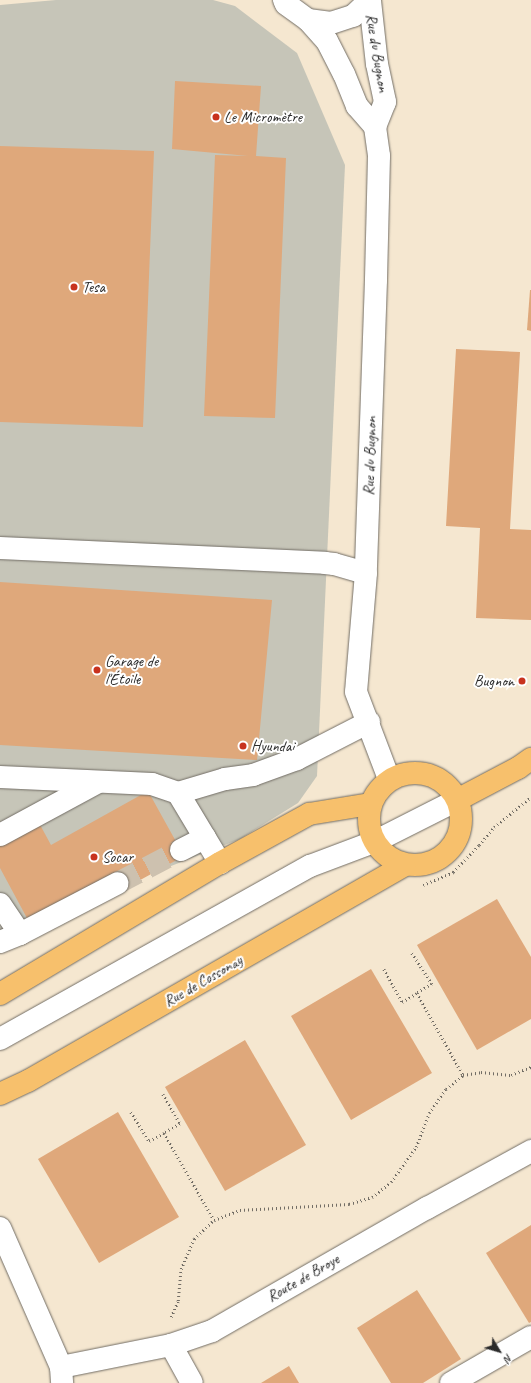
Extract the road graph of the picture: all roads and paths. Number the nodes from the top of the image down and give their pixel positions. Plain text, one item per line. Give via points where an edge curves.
1 (284, 0) edge
2 (370, 0) edge
3 (308, 20) junction
4 (375, 127) junction
5 (0, 548) edge
6 (366, 574) junction
7 (369, 722) junction
8 (531, 759) edge
9 (0, 777) edge
10 (389, 779) junction
11 (99, 781) junction
12 (178, 793) junction
13 (531, 797) edge
14 (459, 799) junction
15 (370, 804) junction
16 (0, 835) edge
17 (205, 838) junction
18 (374, 842) junction
19 (181, 850) tunnel mouth
20 (220, 863) junction
21 (405, 865) junction
22 (118, 883) tunnel mouth
23 (426, 885) dead end
24 (0, 904) edge
25 (20, 934) junction
26 (0, 942) edge
27 (412, 953) dead end
28 (384, 969) dead end
29 (416, 993) junction
30 (0, 994) edge
31 (0, 1039) edge
32 (531, 1067) edge
33 (463, 1074) junction
34 (0, 1094) edge
35 (163, 1094) dead end
36 (131, 1112) dead end
37 (164, 1133) junction
38 (531, 1151) edge
39 (214, 1220) junction
40 (0, 1228) edge
41 (170, 1320) dead end
42 (531, 1337) edge
43 (171, 1345) junction
44 (62, 1375) edge
45 (192, 1383) edge
46 (451, 1383) edge

1 - 3 street, Rue du Bugnon
2 - 3 street, Rue du Bugnon via 353,16 331,23
2 - 4 street, Rue du Bugnon via 377,64 385,102
3 - 4 street, Rue du Bugnon via 326,41 344,74 357,106
4 - 6 street, Rue du Bugnon via 379,156
5 - 6 street via 325,563
6 - 7 street, Rue du Bugnon via 356,692
7 - 10 street, Rue du Bugnon
7 - 12 street via 297,760 253,775 225,779
8 - 14 main road
9 - 11 street
10 - 14 main road via 415,770 441,778
10 - 15 main road
11 - 12 street via 152,784
11 - 16 street
12 - 17 street
13 - 23 path via 494,827 453,872
14 - 18 street
14 - 21 main road, Rue de Cossonay via 462,824 452,848 431,864
15 - 18 main road, Rue de Cossonay via 368,824
15 - 20 main road via 309,814
17 - 19 street
17 - 20 street
18 - 21 main road, Rue de Cossonay via 387,857
18 - 31 street via 310,866
20 - 30 main road
21 - 34 main road, Rue de Cossonay via 28,1081
22 - 25 street
24 - 25 street
25 - 26 street
27 - 29 path via 432,984
28 - 29 path via 402,1002
29 - 33 path
32 - 33 path via 511,1074
33 - 39 path via 446,1089 429,1113 416,1147 391,1182 372,1197 349,1204 240,1210
35 - 37 path via 180,1124
36 - 37 path via 149,1141
37 - 39 path
38 - 43 street, Route de Broye via 212,1331
39 - 41 path via 194,1239 181,1269 178,1301
40 - 44 street, Route de Broye
42 - 46 street
43 - 44 street, Route de Broye
43 - 45 street

